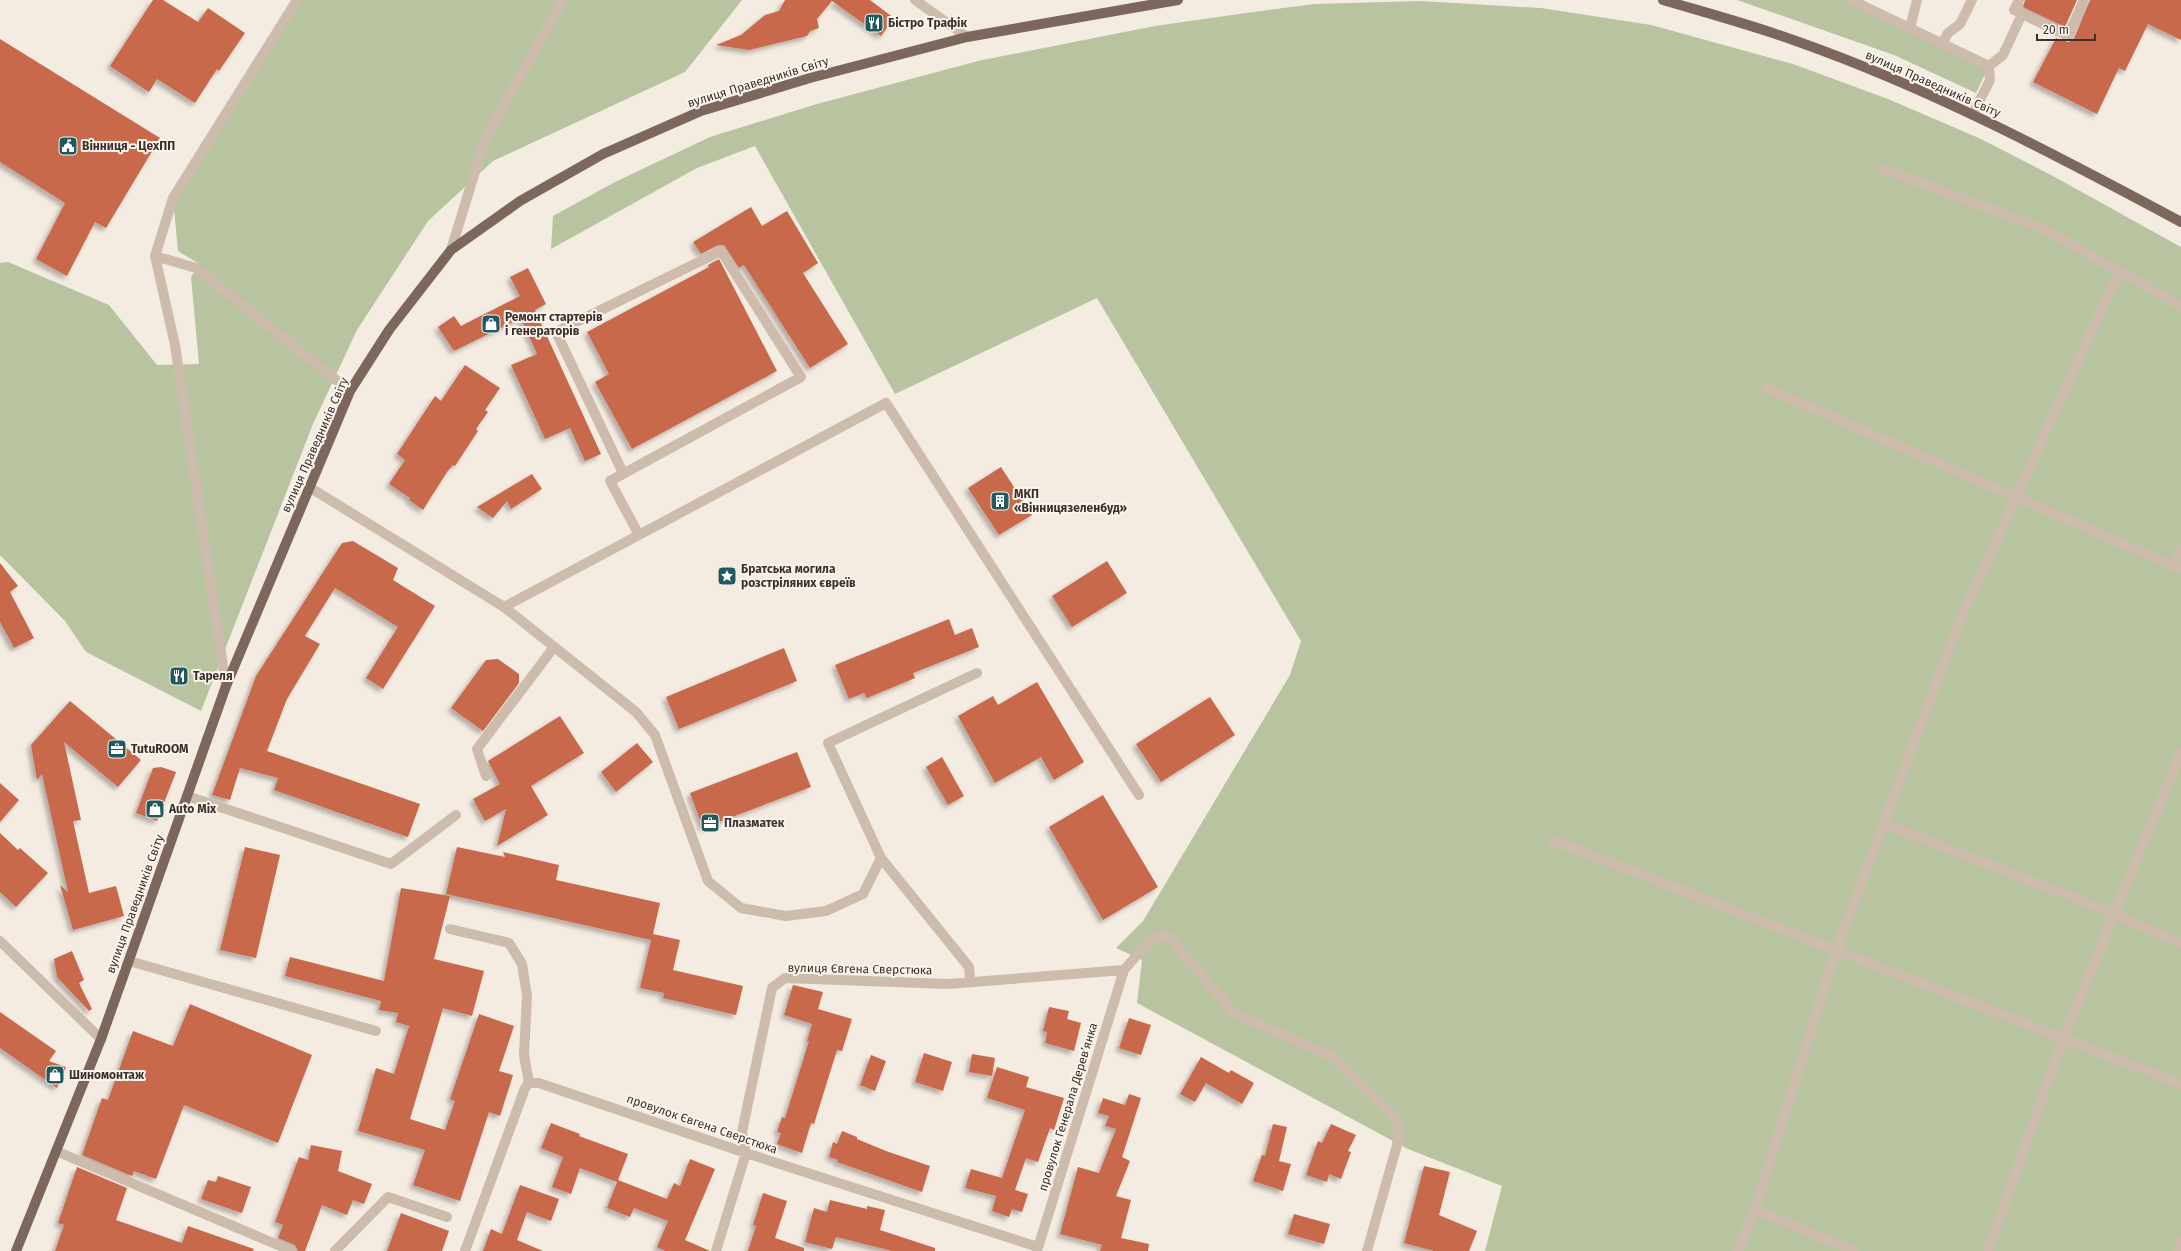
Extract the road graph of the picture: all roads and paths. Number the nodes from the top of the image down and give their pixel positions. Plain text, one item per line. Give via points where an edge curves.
1 (297, 0) edge
2 (563, 0) edge
3 (915, 0) edge
4 (1178, 0) edge
5 (1663, 0) edge
6 (1851, 0) edge
7 (1917, 0) edge
8 (1972, 0) edge
9 (2019, 0) edge
10 (2084, 0) edge
11 (1146, 3) edge
12 (2022, 14) junction
13 (1910, 28) junction
14 (967, 37) junction
15 (1942, 44) junction
16 (1988, 66) junction
17 (1973, 114) junction
18 (1881, 168) dead end
19 (2181, 222) edge
20 (451, 250) junction
21 (155, 256) junction
22 (2119, 271) junction
23 (2181, 306) edge
24 (1766, 388) dead end
25 (350, 391) junction
26 (623, 473) junction
27 (309, 487) junction
28 (2018, 498) junction
29 (639, 535) junction
30 (2181, 550) edge
31 (2177, 568) edge
32 (504, 608) junction
33 (554, 647) junction
34 (977, 673) dead end
35 (226, 686) junction
36 (2181, 752) edge
37 (486, 776) dead end
38 (1139, 795) dead end
39 (187, 796) junction
40 (456, 815) dead end
41 (1885, 824) junction
42 (1552, 840) dead end
43 (881, 858) junction
44 (2114, 913) junction
45 (450, 929) dead end
46 (0, 941) edge
47 (2181, 944) edge
48 (1836, 951) junction
49 (128, 961) junction
50 (1124, 970) junction
51 (970, 982) junction
52 (376, 1031) dead end
53 (101, 1039) junction
54 (2062, 1039) junction
55 (529, 1084) junction
56 (2181, 1084) edge
57 (56, 1151) junction
58 (746, 1153) junction
59 (1755, 1209) junction
60 (447, 1217) dead end
61 (2181, 1241) edge
62 (1037, 1249) edge
63 (16, 1251) edge
64 (292, 1251) edge
65 (335, 1251) edge
66 (465, 1251) edge
67 (716, 1251) edge
68 (1367, 1251) edge
69 (1738, 1251) edge
70 (1853, 1251) edge
71 (1988, 1251) edge
72 (2179, 1251) edge

1 - 21 street via 173,198
2 - 20 street via 485,139
3 - 14 street
4 - 11 main road, вулиця Праведників Світу
5 - 17 main road, вулиця Праведників Світу via 1796,40
6 - 13 street
7 - 13 street
8 - 15 street via 1960,24 1948,32
9 - 12 street via 2014,10
10 - 12 street via 2068,36
11 - 14 main road, вулиця Праведників Світу
12 - 16 street via 2003,55
13 - 15 street
14 - 20 main road, вулиця Праведників Світу via 810,78 701,111 603,154 520,201
15 - 16 street
16 - 17 street via 1990,80
17 - 19 main road, вулиця Праведників Світу
18 - 22 street via 2044,229
20 - 25 main road, вулиця Праведників Світу via 389,330
21 - 25 street via 196,268
21 - 35 street via 175,345
22 - 23 street
22 - 28 street
24 - 28 street
25 - 27 main road, вулиця Праведників Світу
26 - 26 street via 556,332 721,252 800,377
26 - 29 street via 610,481
27 - 32 street
27 - 35 main road, вулиця Праведників Світу
28 - 31 street
28 - 41 street via 1958,625
29 - 32 street
29 - 38 street via 886,403
30 - 31 street
32 - 33 street
33 - 37 street via 477,749
33 - 43 street via 636,712 655,735 708,880 741,908 786,916 826,911 863,894
34 - 43 street via 828,743
35 - 39 main road, вулиця Праведників Світу
36 - 44 street
39 - 40 street via 391,864
39 - 49 main road, вулиця Праведників Світу
41 - 44 street
41 - 48 street
42 - 48 street
43 - 51 street via 969,967
44 - 47 street
44 - 54 street
45 - 55 street via 509,943 522,964 527,996 524,1055
46 - 53 street
48 - 54 street
48 - 59 street
49 - 52 street
49 - 53 main road, вулиця Праведників Світу
50 - 51 street, вулиця Євгена Сверстюка
50 - 62 street, провулок Генерала Деревʼянка
50 - 68 street via 1144,947 1159,935 1169,937 1234,1013 1333,1057 1395,1117 1399,1127 1397,1145
51 - 58 street, вулиця Євгена Сверстюка via 948,984 785,978 772,988 742,1132
53 - 57 main road, вулиця Праведників Світу
54 - 56 street
54 - 71 street
55 - 58 street, провулок Євгена Сверстюка via 539,1083
55 - 66 street via 520,1100
57 - 63 main road, вулиця Праведників Світу
57 - 64 street
58 - 62 street, провулок Євгена Сверстюка
58 - 67 street, вулиця Євгена Сверстюка
59 - 69 street
59 - 70 street
60 - 65 street via 388,1197
61 - 72 street

